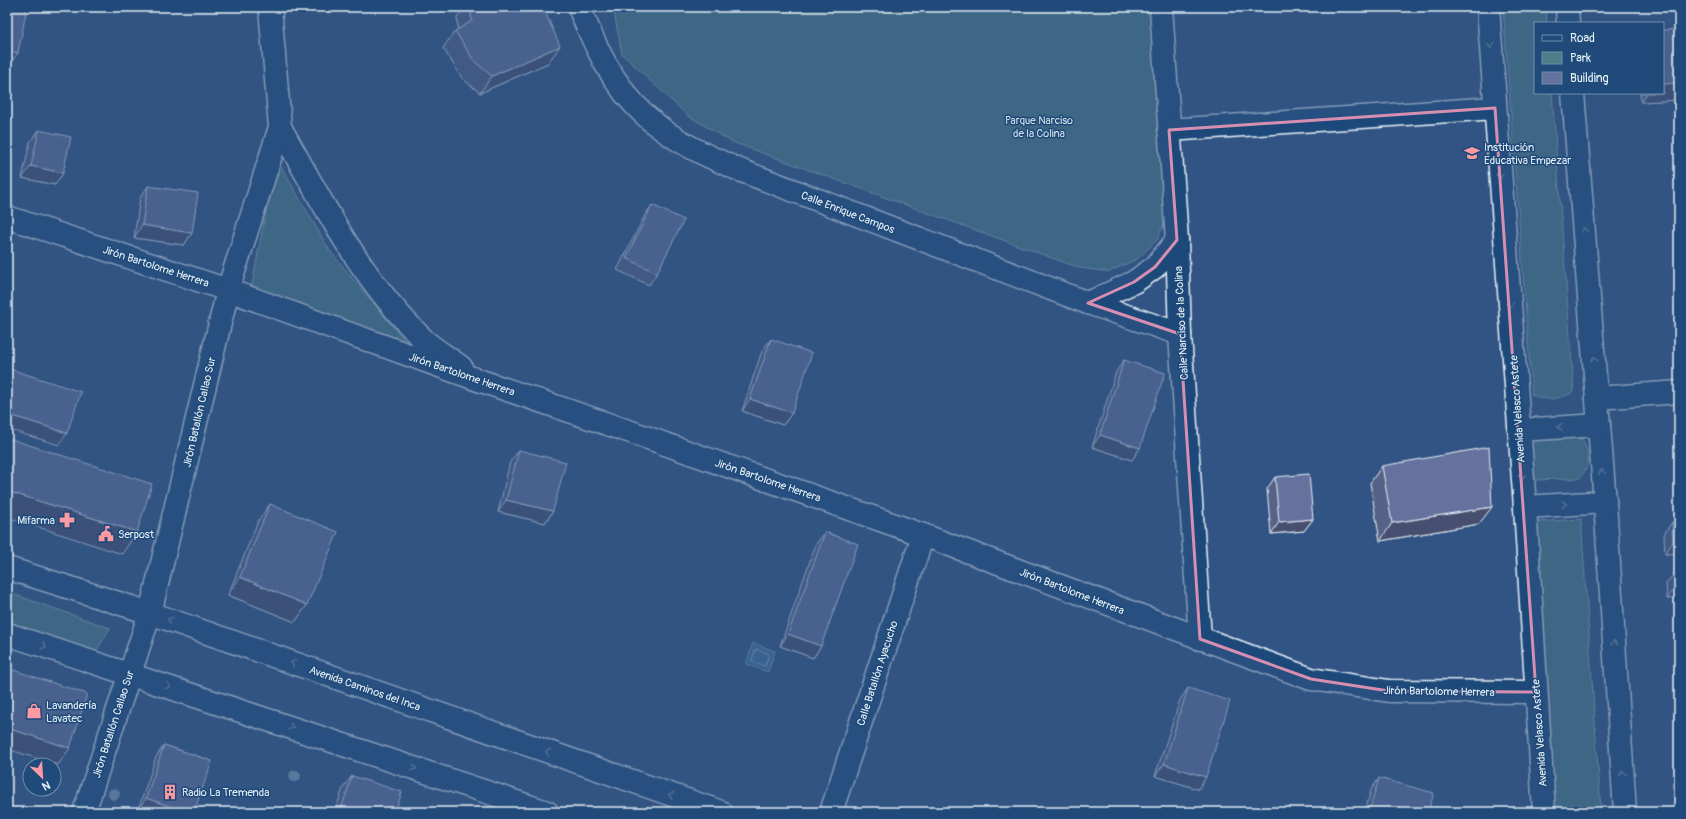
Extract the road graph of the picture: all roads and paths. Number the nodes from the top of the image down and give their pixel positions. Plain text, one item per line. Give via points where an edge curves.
1 (270, 7) edge
2 (579, 7) edge
3 (1161, 7) edge
4 (1488, 7) edge
5 (1567, 7) edge
6 (1568, 22) edge
7 (1573, 94) edge
8 (1495, 108) junction
9 (280, 127) junction
10 (1169, 130) junction
11 (7, 217) edge
12 (1177, 240) junction
13 (228, 290) junction
14 (1088, 303) junction
15 (1180, 334) junction
16 (481, 381) junction
17 (1679, 392) edge
18 (1596, 398) junction
19 (1599, 425) junction
20 (1519, 430) junction
21 (1605, 502) junction
22 (1525, 507) junction
23 (923, 535) junction
24 (7, 568) edge
25 (150, 613) junction
26 (7, 634) edge
27 (1200, 639) junction
28 (130, 674) junction
29 (1536, 692) junction
30 (84, 812) edge
31 (547, 812) edge
32 (721, 812) edge
33 (831, 812) edge
34 (1544, 812) edge
35 (1625, 812) edge

1 - 9 street, Jirón Batallón Callao Sur
2 - 14 street, Calle Enrique Campos via 593,41 616,82 645,115 704,155 742,172
3 - 10 street, Calle Narciso de la Colina
4 -> 8 street, Avenida Velasco Astete
5 - 6 street
18 -> 7 street
8 - 10 street
8 -> 20 street, Avenida Velasco Astete
9 - 13 street, Jirón Batallón Callao Sur
9 - 16 street via 335,227 377,288 424,340
10 - 12 street, Calle Narciso de la Colina
11 - 13 street, Jirón Bartolome Herrera
12 - 14 street via 1155,267 1134,282
12 - 15 street, Calle Narciso de la Colina
13 - 16 street, Jirón Bartolome Herrera
13 - 25 street, Jirón Batallón Callao Sur
14 - 15 street, Calle Enrique Campos
15 - 27 street, Calle Narciso de la Colina
16 - 23 street, Jirón Bartolome Herrera
17 - 18 street
18 - 19 street
19 -> 20 street
21 -> 19 street
20 -> 22 street, Avenida Velasco Astete
22 -> 21 street
35 -> 21 street
22 - 29 street, Avenida Velasco Astete
23 - 27 street, Jirón Bartolome Herrera
23 - 33 street, Calle Batallón Ayacucho
24 - 25 street, Avenida Caminos del Inca
25 - 28 street, Jirón Batallón Callao Sur
32 -> 25 street, Avenida Caminos del Inca
26 -> 28 street
27 - 29 street, Jirón Bartolome Herrera via 1311,679 1389,691
28 - 30 street, Jirón Batallón Callao Sur
28 -> 31 street
29 - 34 street, Avenida Velasco Astete

